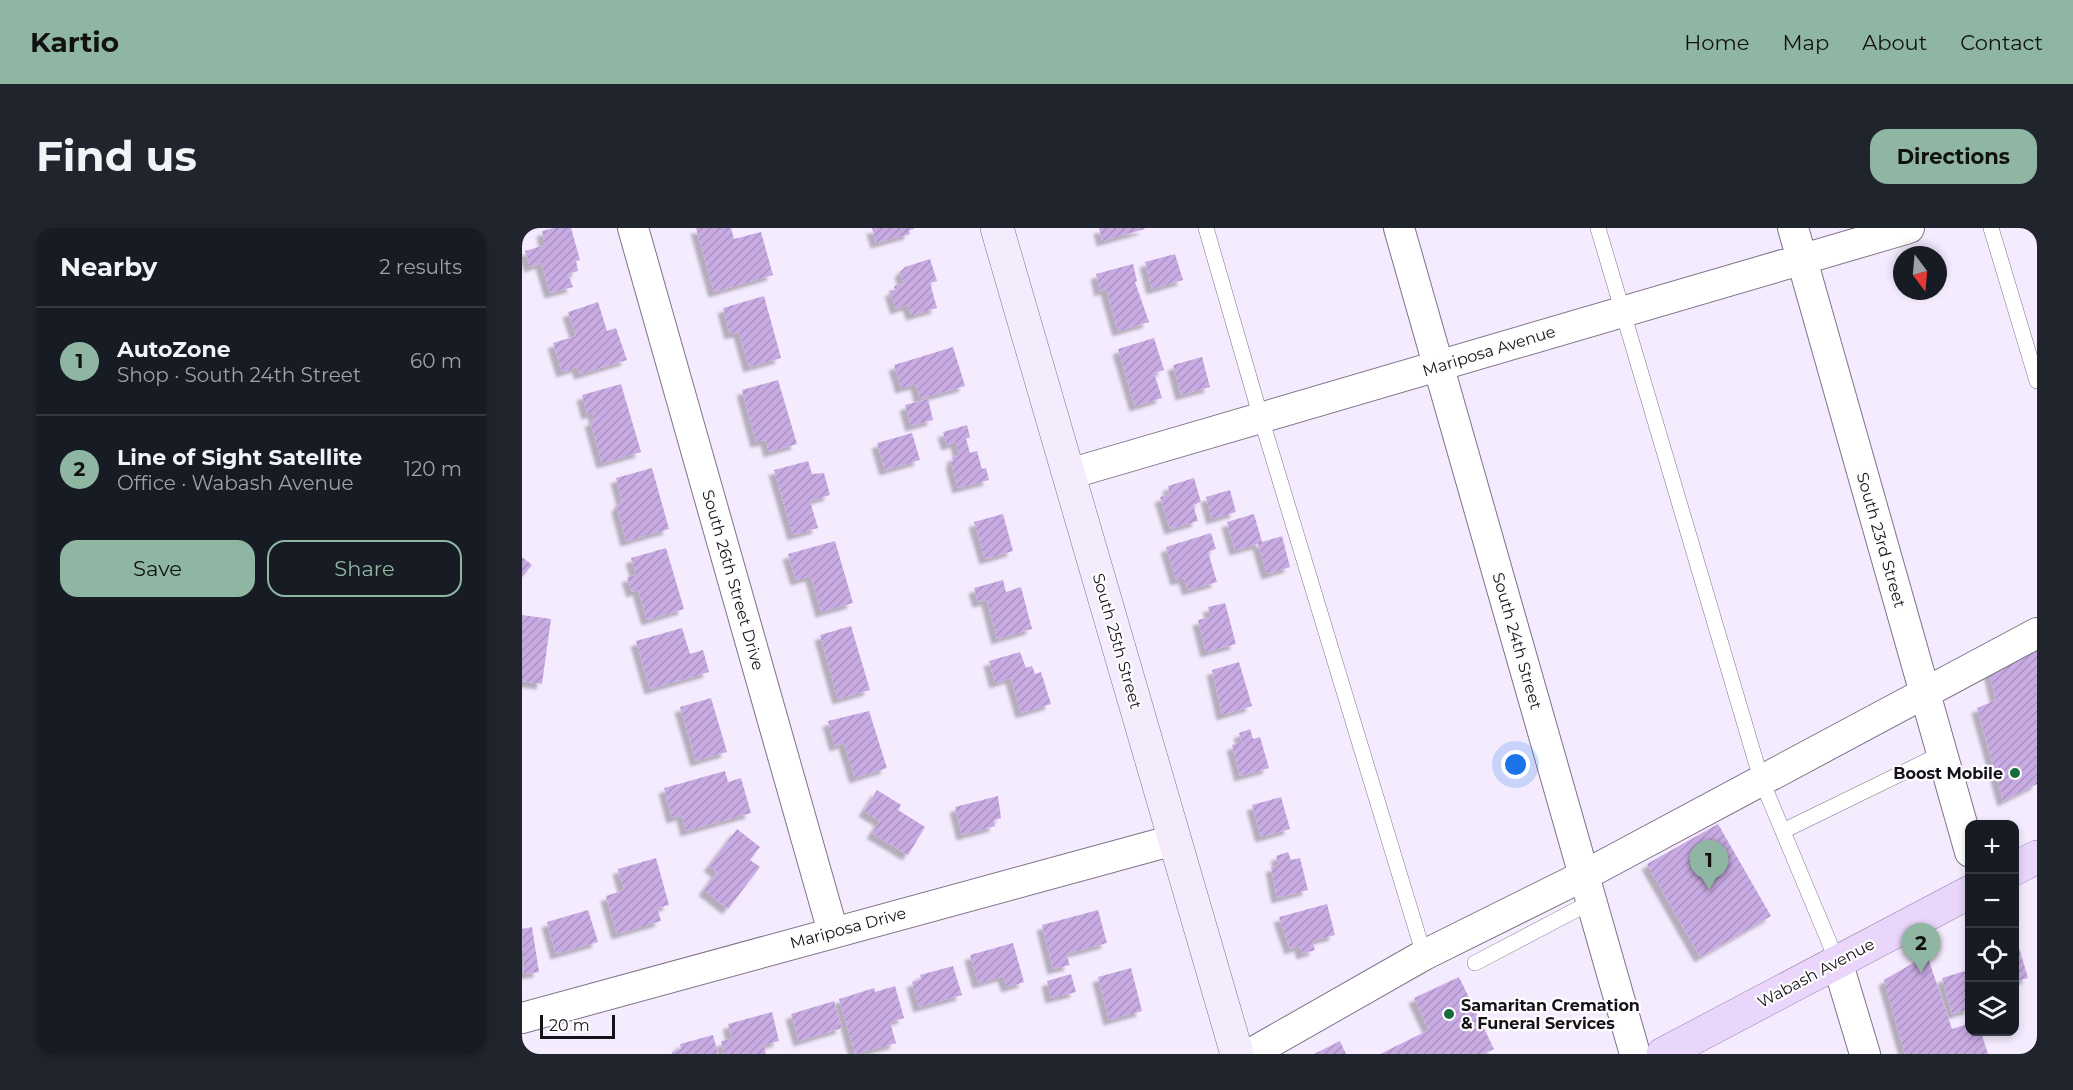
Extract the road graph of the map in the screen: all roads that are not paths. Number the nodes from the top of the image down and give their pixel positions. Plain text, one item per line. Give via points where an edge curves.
1 (633, 228) edge
2 (997, 228) edge
3 (1206, 228) edge
4 (1399, 228) edge
5 (1598, 228) edge
6 (1793, 228) edge
7 (1910, 228) edge
8 (1991, 228) edge
9 (1802, 258) junction
10 (1622, 312) junction
11 (1439, 367) junction
12 (2037, 381) edge
13 (1261, 418) junction
14 (1069, 474) junction
15 (2037, 633) edge
16 (1923, 694) junction
17 (1941, 754) junction
18 (1761, 779) junction
19 (1784, 831) junction
20 (1965, 835) edge
21 (1174, 840) junction
22 (2037, 857) edge
23 (2019, 866) edge
24 (1587, 889) junction
25 (1965, 895) edge
26 (833, 932) junction
27 (1424, 955) junction
28 (1837, 961) junction
29 (1475, 963) dead end
30 (522, 1018) edge
31 (1237, 1054) edge
32 (1250, 1054) edge
33 (1635, 1054) edge
34 (1663, 1054) edge
35 (1865, 1054) edge

1 - 26 street, South 26th Street Drive
2 - 14 main road, South 25th Street
3 - 13 lane
4 - 11 street, South 24th Street
5 - 10 lane
6 - 9 street, South 23rd Street
7 - 9 street, Mariposa Avenue
8 - 12 lane
9 - 10 street, Mariposa Avenue
9 - 16 street, South 23rd Street
10 - 11 street, Mariposa Avenue
10 - 18 lane
11 - 13 street, Mariposa Avenue
11 - 24 street, South 24th Street
13 - 14 street, Mariposa Avenue
13 - 27 lane
14 - 21 main road, South 25th Street
15 - 16 street
16 - 17 street, South 23rd Street
16 - 18 street
17 - 19 lane
17 - 20 street, South 23rd Street
18 - 19 lane
18 - 24 street
19 - 28 lane
21 - 26 street, Mariposa Drive
21 - 31 main road, South 25th Street
22 - 23 main road
24 - 27 street
24 - 29 lane
24 - 33 street, South 24th Street
25 - 28 main road, Wabash Avenue
26 - 30 street, Mariposa Drive
27 - 32 street
28 - 34 main road, Wabash Avenue
28 - 35 street

